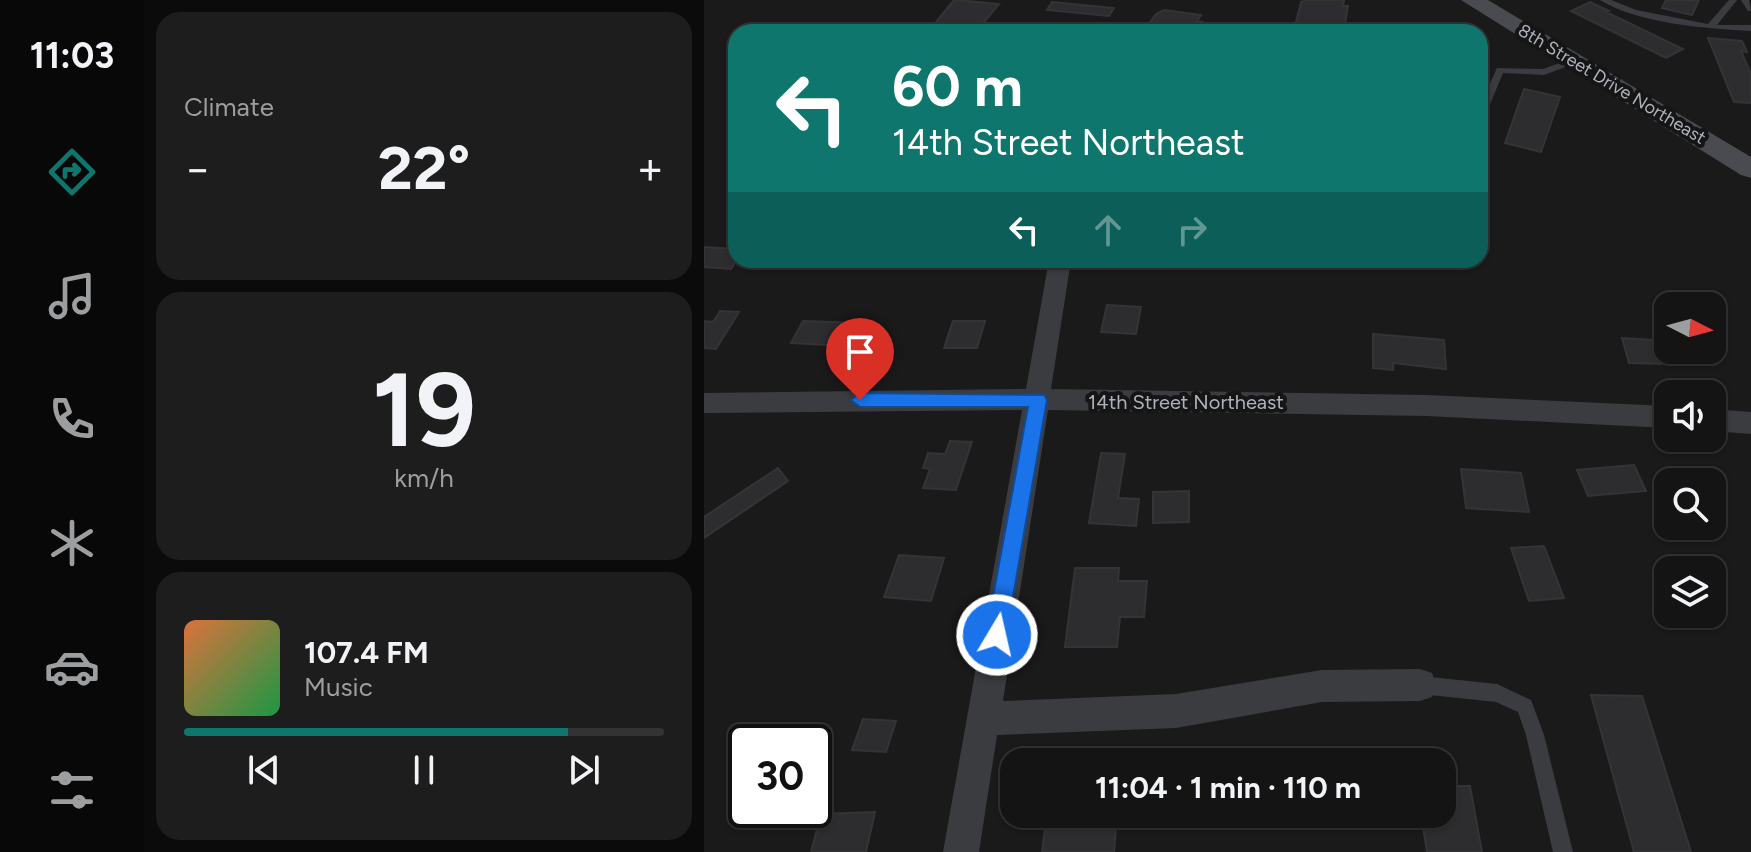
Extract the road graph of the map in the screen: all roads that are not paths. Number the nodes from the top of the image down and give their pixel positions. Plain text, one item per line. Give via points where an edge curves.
1 (1472, 0) edge
2 (1604, 0) edge
3 (1733, 0) edge
4 (1745, 0) edge
5 (1751, 9) edge
6 (1710, 27) junction
7 (1751, 28) edge
8 (1507, 55) dead end
9 (1576, 60) junction
10 (1500, 70) junction
11 (1488, 98) edge
12 (1751, 169) edge
13 (1059, 268) edge
14 (1038, 400) junction
15 (704, 403) edge
16 (1654, 416) edge
17 (1726, 421) edge
18 (1751, 423) edge
19 (1420, 685) joint
20 (984, 719) junction
21 (961, 852) edge
22 (1563, 852) edge

1 - 9 main road, 8th Street Drive Northeast
2 - 6 lane via 1634,12
3 - 6 lane
4 - 5 lane
6 - 7 lane
8 - 10 lane
9 - 10 lane via 1544,72
9 - 12 main road, 8th Street Drive Northeast
10 - 11 lane
13 - 14 street
14 - 15 street, 14th Street Northeast
14 - 16 street, 14th Street Northeast via 1490,405
14 - 20 street
17 - 18 street
19 - 20 street via 1322,686 1176,711
19 - 22 lane via 1497,693 1525,706
20 - 21 street

